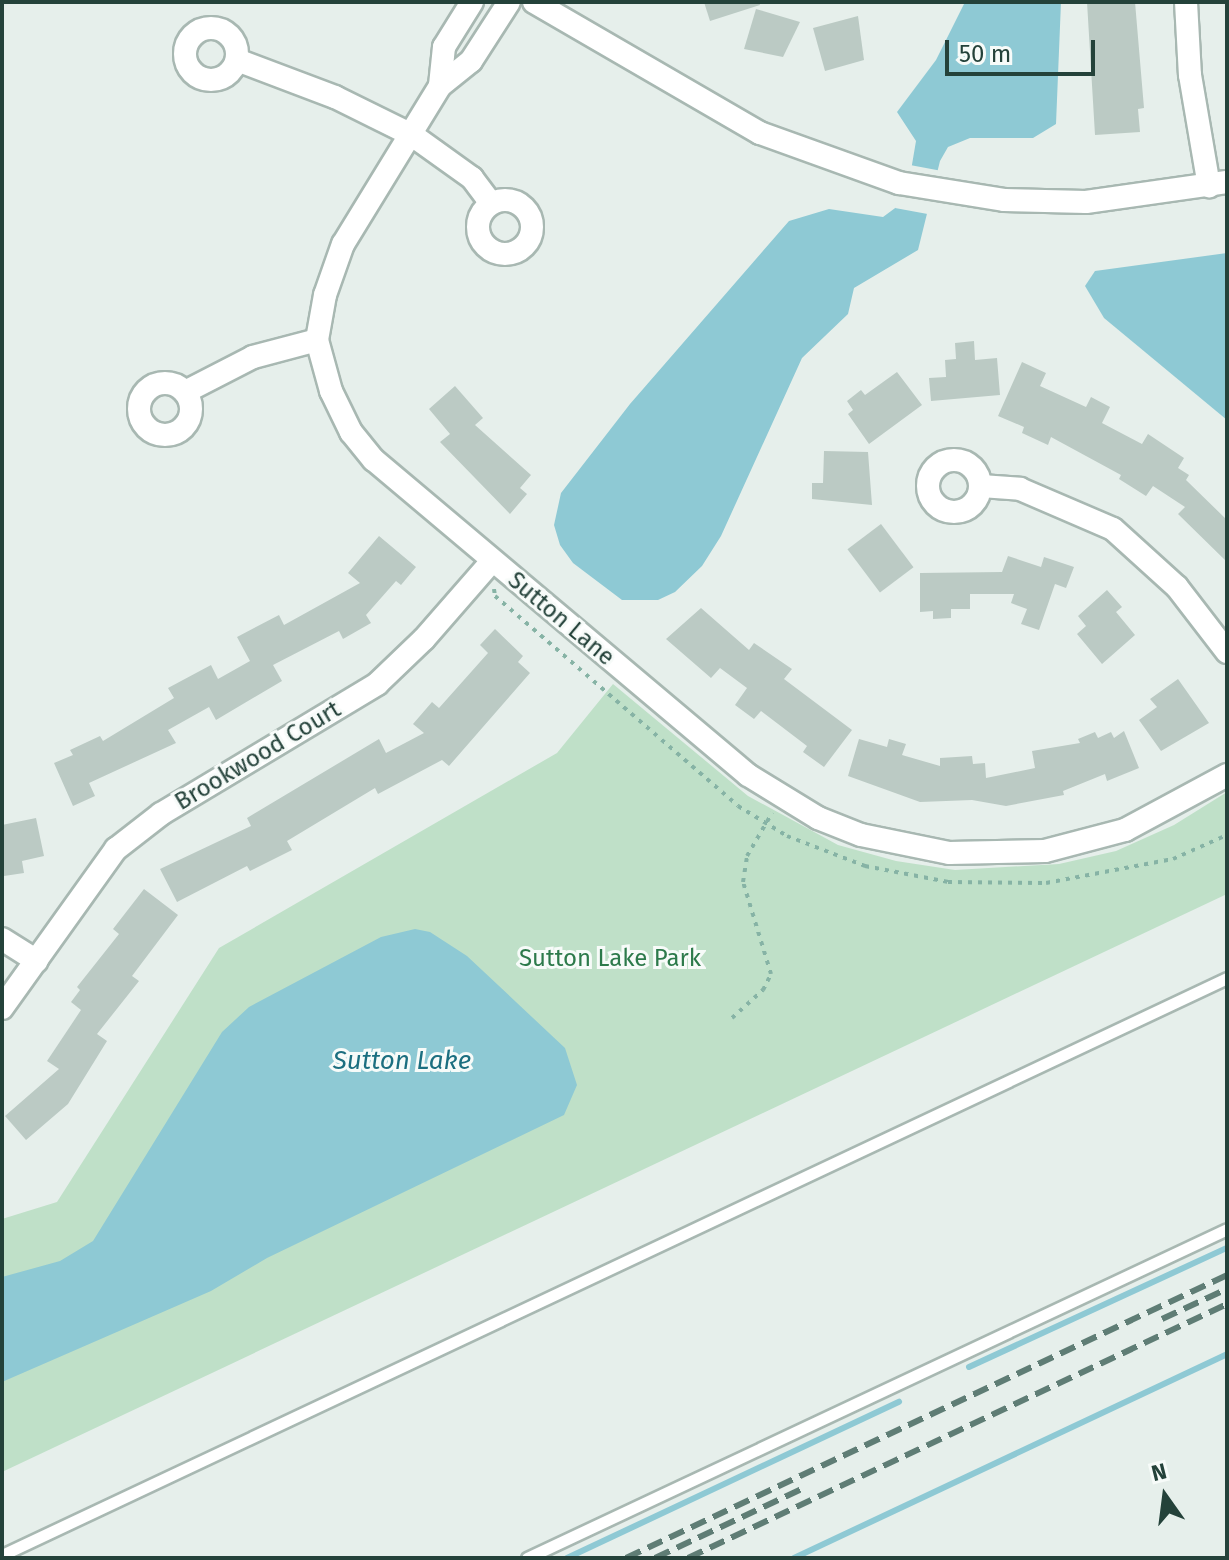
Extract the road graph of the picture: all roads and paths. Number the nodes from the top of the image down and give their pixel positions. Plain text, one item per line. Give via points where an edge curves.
1 (472, 2) edge
2 (509, 2) edge
3 (534, 2) edge
4 (1186, 2) edge
5 (237, 60) dead end
6 (440, 86) junction
7 (412, 135) junction
8 (1218, 184) edge
9 (491, 203) dead end
10 (317, 340) junction
11 (185, 392) dead end
12 (981, 486) dead end
13 (492, 561) junction
14 (1227, 652) edge
15 (1227, 775) edge
16 (782, 799) junction
17 (765, 824) junction
18 (1227, 835) edge
19 (2, 939) edge
20 (37, 961) junction
21 (1227, 978) edge
22 (2, 1008) edge
23 (732, 1018) dead end
24 (1227, 1229) edge
25 (2, 1555) edge
26 (527, 1558) edge

1 - 6 street, Sutton Lane via 444,47
2 - 6 street via 471,61
3 - 8 street via 760,133 899,183 1086,202
4 - 8 street via 1190,75
5 - 7 street via 323,92
6 - 7 street, Sutton Lane
7 - 9 street via 472,178
7 - 10 street, Sutton Lane via 343,244 329,280
10 - 11 street via 253,357
10 - 13 street, Sutton Lane via 339,411 364,449
12 - 14 street via 1020,489 1113,529 1177,587
13 - 16 street, Sutton Lane
13 - 17 path via 495,596
13 - 20 street, Brookwood Court via 377,684 161,814 116,849
15 - 16 street, Sutton Lane via 1125,830 1045,851 997,855 907,847 818,818
16 - 17 path
17 - 18 path via 865,866 921,879 996,885 1134,869
17 - 23 path via 747,856 743,882 771,974 763,990
19 - 20 street
20 - 22 street, Brookwood Court
21 - 25 lane
24 - 26 lane

